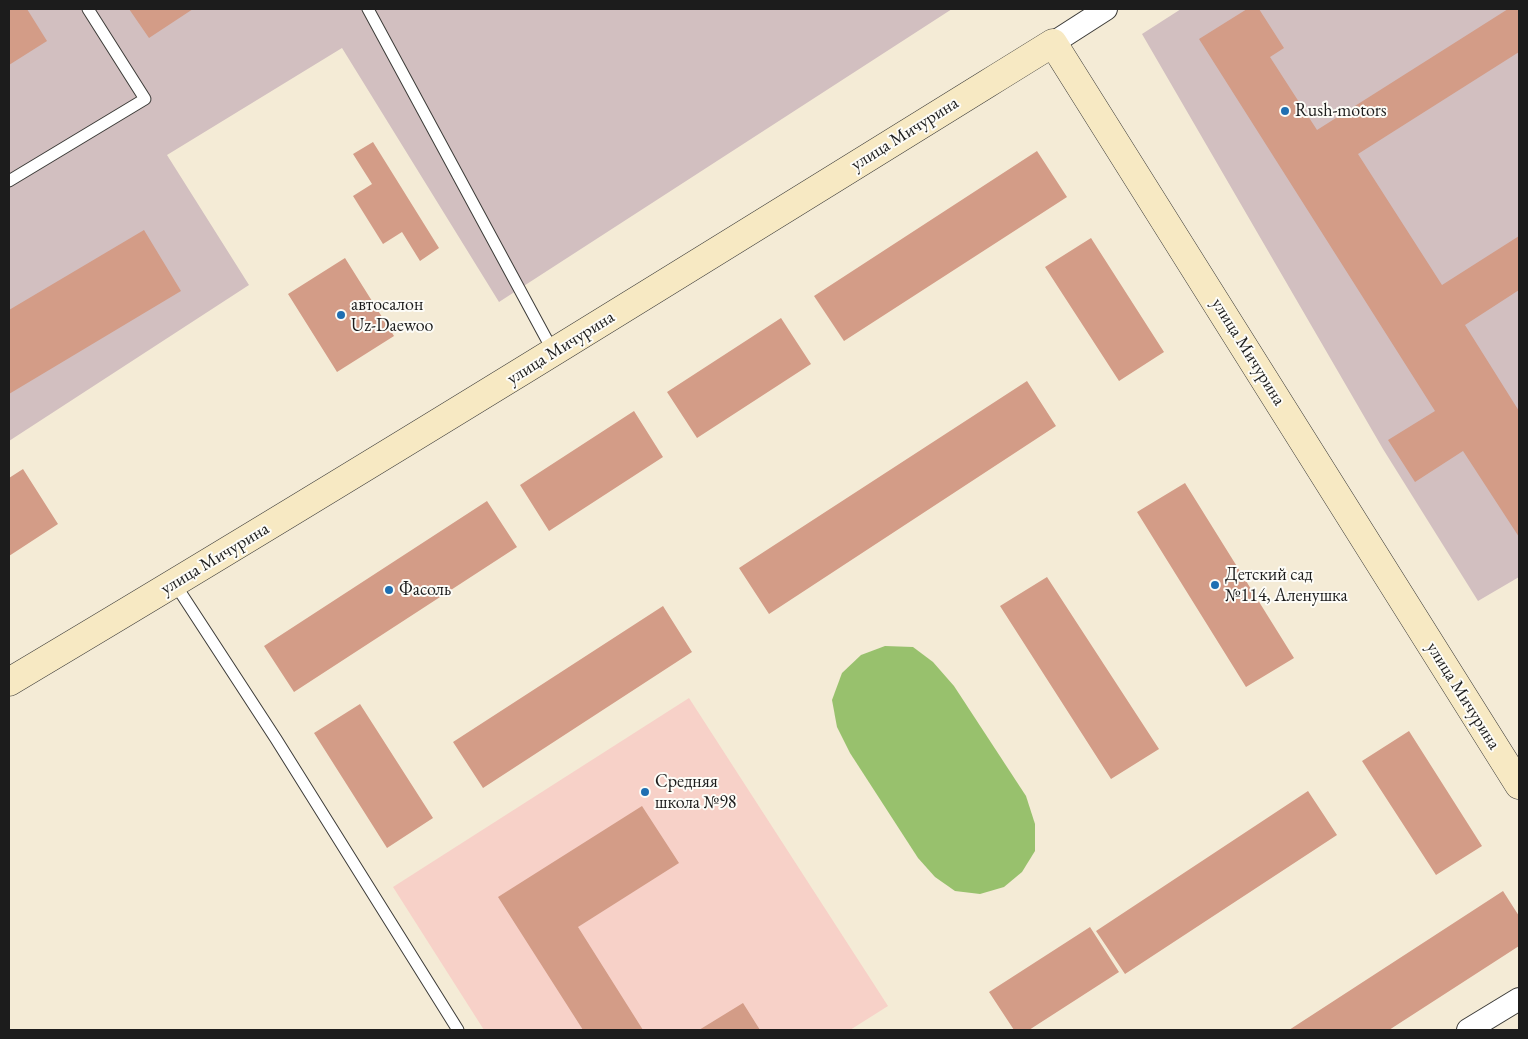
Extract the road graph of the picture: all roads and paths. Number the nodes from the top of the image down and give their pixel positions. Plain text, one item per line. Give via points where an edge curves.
1 (88, 9) edge
2 (368, 9) edge
3 (1106, 9) edge
4 (1053, 43) junction
5 (9, 181) edge
6 (554, 352) junction
7 (174, 584) junction
8 (9, 682) edge
9 (1519, 785) edge
10 (1519, 999) edge
11 (458, 1030) edge
12 (1468, 1030) edge

1 - 5 lane via 144,99
2 - 6 lane
3 - 4 street
4 - 6 street, улица Мичурина
4 - 9 street, улица Мичурина
6 - 7 street, улица Мичурина
7 - 8 street, улица Мичурина
7 - 11 lane via 276,739
10 - 12 street

